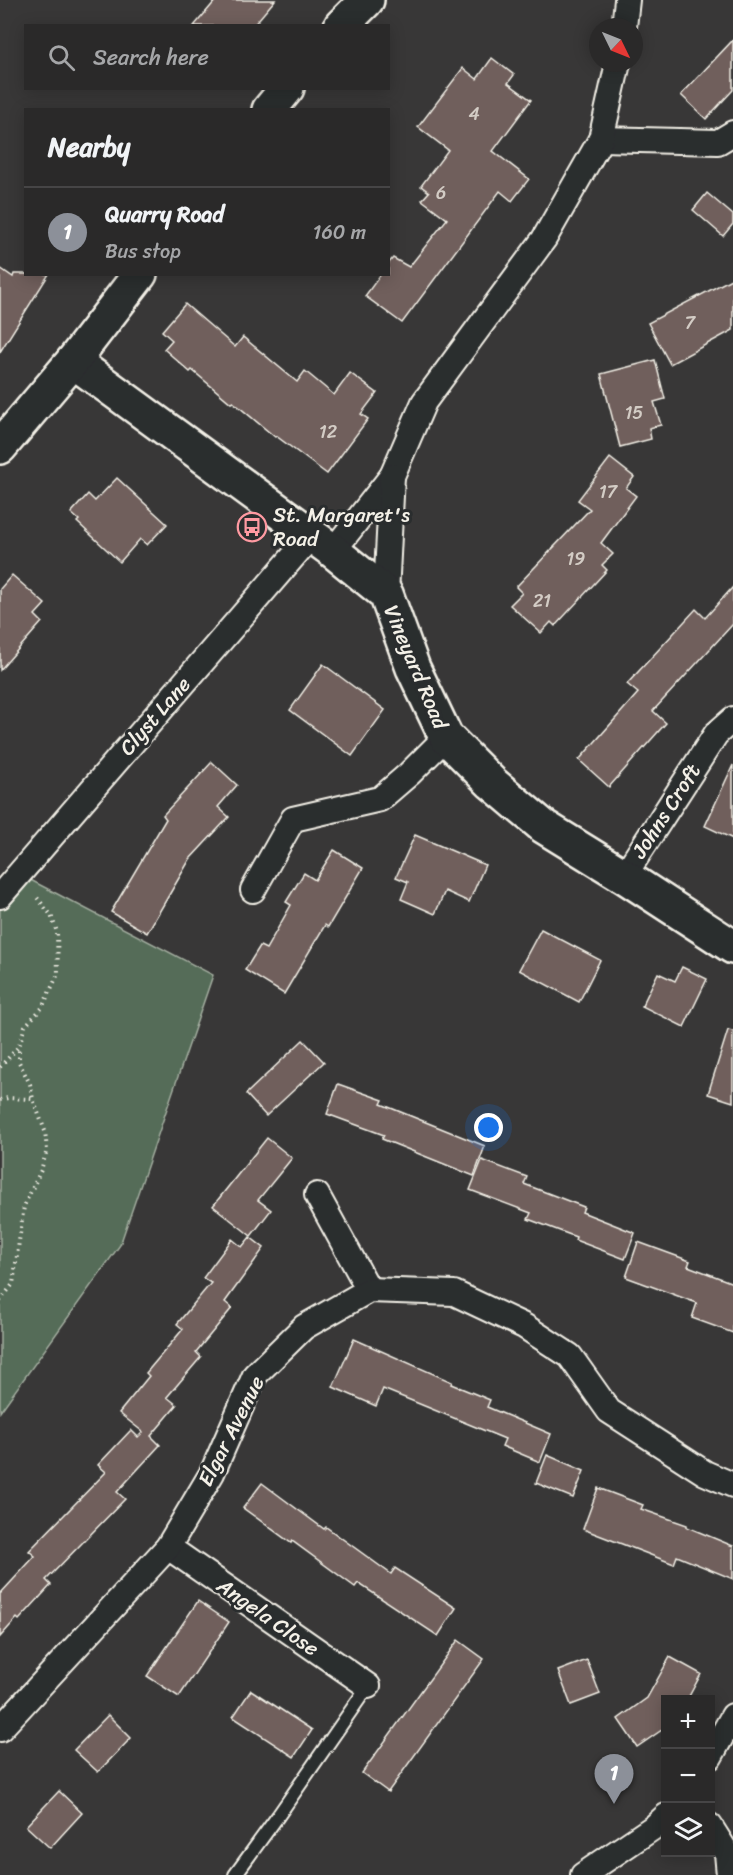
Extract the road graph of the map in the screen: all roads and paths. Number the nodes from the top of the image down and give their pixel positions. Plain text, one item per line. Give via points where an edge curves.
1 (367, 0) edge
2 (627, 0) edge
3 (625, 18) edge
4 (343, 24) edge
5 (616, 72) edge
6 (285, 90) edge
7 (271, 108) edge
8 (733, 133) edge
9 (601, 139) junction
10 (138, 276) edge
11 (73, 361) junction
12 (0, 447) edge
13 (392, 476) junction
14 (322, 543) junction
15 (386, 594) junction
16 (733, 719) edge
17 (446, 737) junction
18 (19, 874) junction
19 (624, 876) junction
20 (253, 890) dead end
21 (0, 896) edge
22 (733, 947) edge
23 (19, 1046) junction
24 (0, 1067) edge
25 (33, 1099) junction
26 (0, 1100) edge
27 (317, 1195) dead end
28 (369, 1290) junction
29 (0, 1301) edge
30 (733, 1485) edge
31 (168, 1547) junction
32 (368, 1686) joint
33 (733, 1716) edge
34 (0, 1729) edge
35 (715, 1750) edge
36 (661, 1821) edge
37 (715, 1833) edge
38 (730, 1859) edge
39 (235, 1875) edge
40 (583, 1875) edge

1 - 4 street
2 - 3 street
5 - 9 street
6 - 7 street
8 - 9 street via 718,142
9 - 13 street via 544,239 424,402
10 - 11 street
11 - 12 street
11 - 14 street, Vineyard Road
13 - 14 street
13 - 15 street
14 - 15 street, Vineyard Road
14 - 18 street, Clyst Lane
15 - 17 street, Vineyard Road via 413,668
16 - 19 street, Johns Croft via 716,734
17 - 19 street, Vineyard Road via 543,826
17 - 20 street via 380,799 293,819
18 - 21 street, Clyst Lane
18 - 23 path via 51,915 57,932 58,974 42,1008 25,1026
19 - 22 street, Vineyard Road
23 - 24 path
23 - 25 path via 19,1062
25 - 26 path
25 - 29 path via 45,1131 47,1150 24,1206 14,1284
27 - 28 street
28 - 30 street via 454,1293 524,1326 570,1356 609,1411 705,1473
28 - 31 street, Elgar Avenue via 304,1327 255,1375 212,1473
31 - 32 street, Angela Close
31 - 34 street, Elgar Avenue
32 - 39 lane
33 - 35 street
36 - 40 street
37 - 38 street

